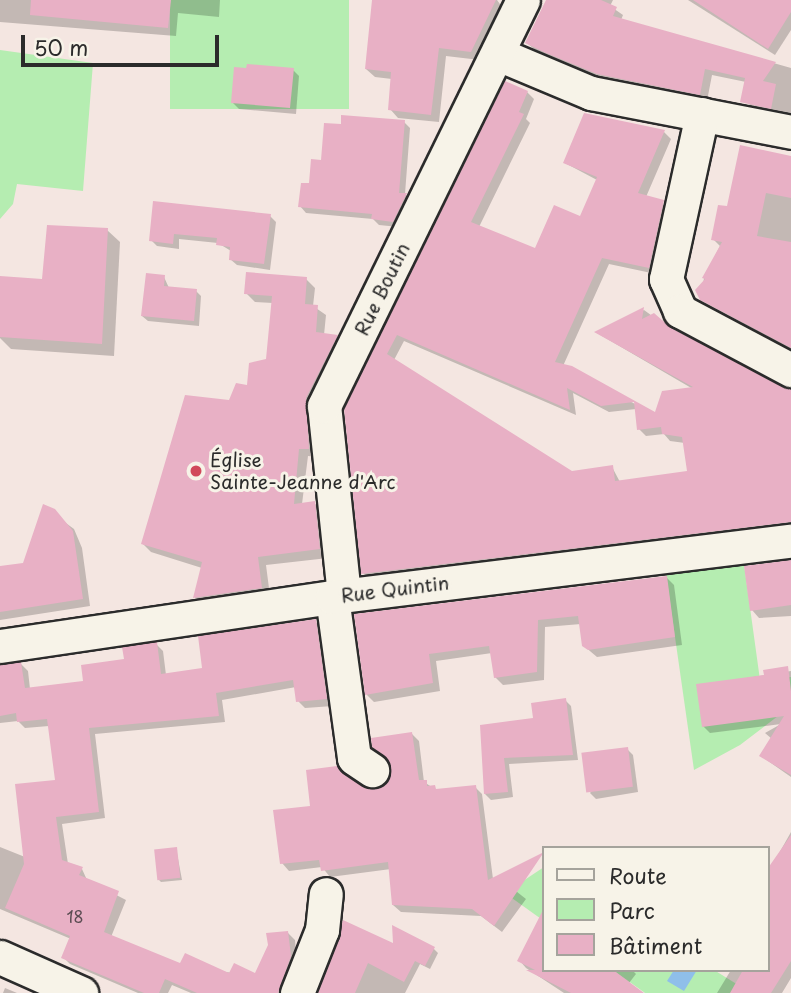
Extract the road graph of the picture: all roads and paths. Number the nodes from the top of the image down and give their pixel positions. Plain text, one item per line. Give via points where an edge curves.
1 (523, 0) edge
2 (498, 54) junction
3 (702, 114) junction
4 (791, 132) edge
5 (791, 370) edge
6 (791, 541) edge
7 (338, 596) junction
8 (0, 646) edge
9 (372, 770) dead end
10 (326, 894) dead end
11 (0, 957) edge
12 (81, 993) edge
13 (297, 993) edge

1 - 2 street, Rue Boutin
2 - 3 street via 591,93
2 - 7 street, Rue Boutin via 324,406
3 - 4 street
3 - 5 street via 666,279 680,311
6 - 7 street, Rue Quintin
7 - 8 street, Rue Quintin
7 - 9 street, Rue Boutin via 354,758
10 - 13 street via 322,930
11 - 12 street

